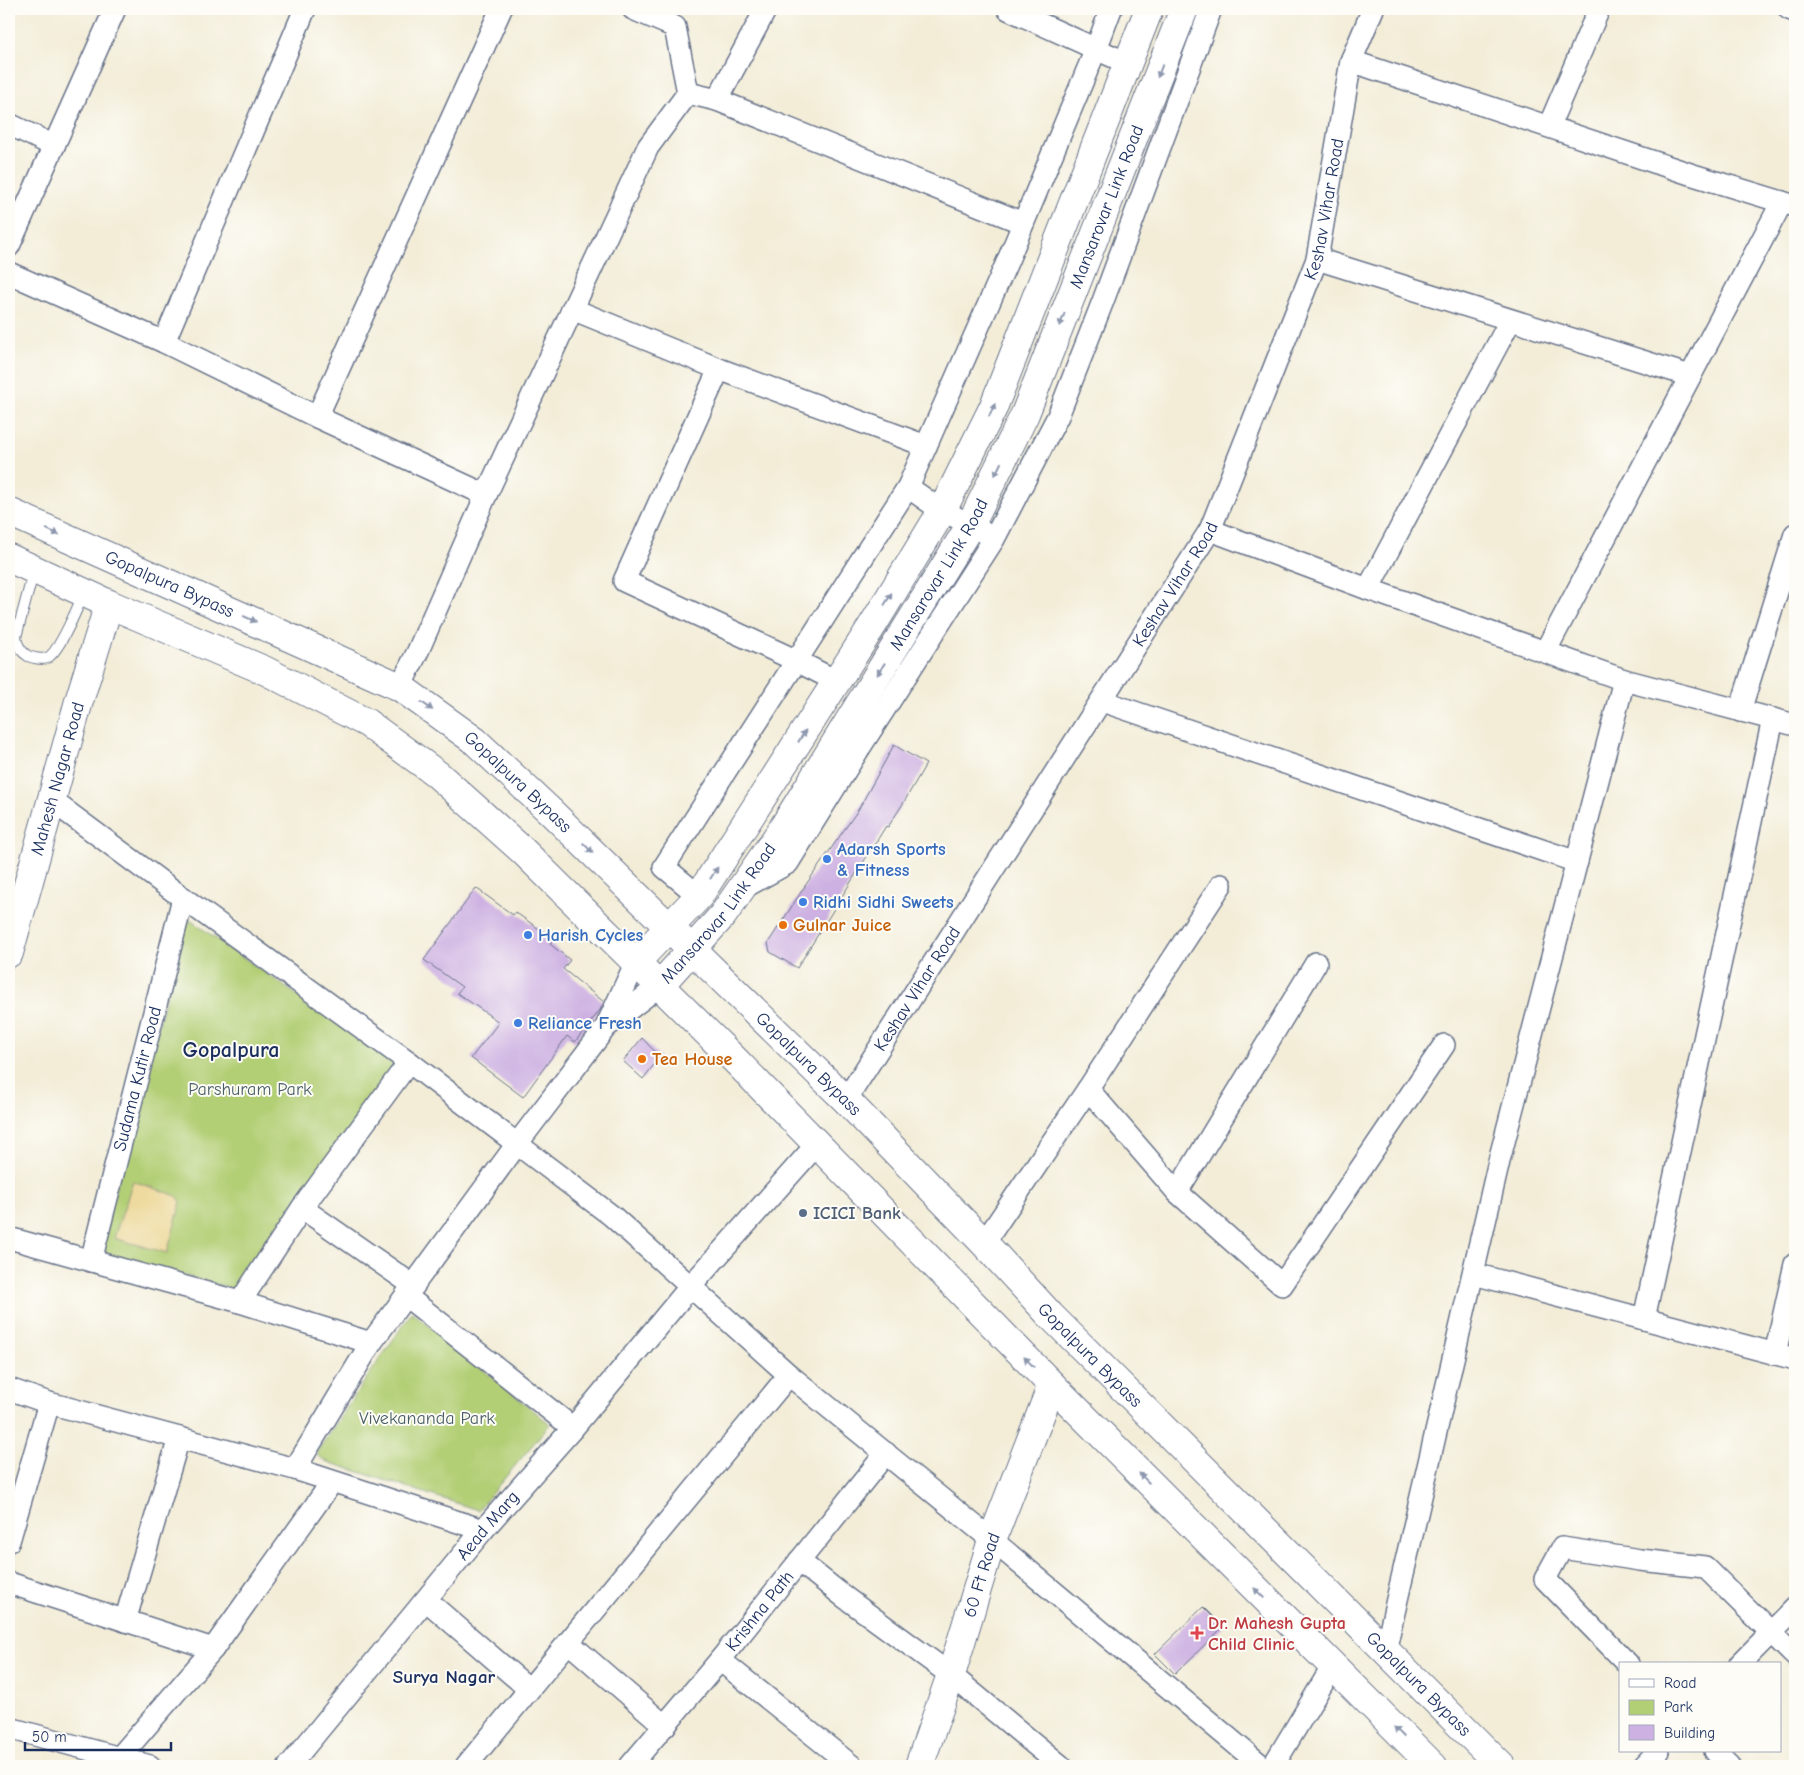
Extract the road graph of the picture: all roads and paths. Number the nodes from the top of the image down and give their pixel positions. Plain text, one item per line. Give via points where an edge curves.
1 (115, 9) edge
2 (501, 9) edge
3 (633, 9) edge
4 (766, 9) edge
5 (1008, 9) edge
6 (1111, 9) edge
7 (1148, 9) edge
8 (1184, 9) edge
9 (1211, 9) edge
10 (1373, 9) edge
11 (1599, 9) edge
12 (1789, 9) edge
13 (302, 10) edge
14 (1795, 11) edge
15 (1185, 39) junction
16 (1096, 49) junction
17 (1352, 61) junction
18 (1127, 63) junction
19 (688, 94) junction
20 (717, 100) junction
21 (9, 124) edge
22 (1548, 126) junction
23 (54, 146) junction
24 (1788, 204) edge
25 (1023, 223) junction
26 (9, 246) edge
27 (1317, 259) junction
28 (9, 273) edge
29 (572, 309) junction
30 (1510, 321) junction
31 (164, 342) junction
32 (719, 368) junction
33 (1690, 376) junction
34 (317, 417) junction
35 (926, 446) junction
36 (908, 487) junction
37 (486, 495) junction
38 (942, 510) junction
39 (9, 512) edge
40 (971, 524) junction
41 (1210, 530) junction
42 (1795, 534) edge
43 (994, 539) junction
44 (9, 558) edge
45 (34, 570) junction
46 (1368, 589) junction
47 (84, 592) junction
48 (109, 604) junction
49 (1545, 652) junction
50 (796, 660) junction
51 (1624, 680) junction
52 (836, 681) junction
53 (400, 687) junction
54 (1102, 701) junction
55 (1740, 711) junction
56 (1773, 720) junction
57 (1795, 725) edge
58 (51, 800) junction
59 (1577, 862) junction
60 (1221, 885) dead end
61 (741, 889) junction
62 (699, 896) junction
63 (183, 898) junction
64 (670, 928) junction
65 (692, 949) junction
66 (9, 952) edge
67 (636, 962) junction
68 (1316, 963) dead end
69 (659, 986) junction
70 (606, 1027) junction
71 (1444, 1045) dead end
72 (409, 1062) junction
73 (1088, 1089) junction
74 (846, 1100) junction
75 (517, 1144) junction
76 (817, 1144) junction
77 (1177, 1192) junction
78 (302, 1208) junction
79 (9, 1238) edge
80 (984, 1243) junction
81 (91, 1261) junction
82 (1795, 1264) edge
83 (1474, 1274) junction
84 (690, 1287) junction
85 (410, 1291) junction
86 (240, 1302) junction
87 (1644, 1319) junction
88 (371, 1343) junction
89 (1785, 1356) edge
90 (789, 1375) junction
91 (1052, 1385) junction
92 (9, 1389) edge
93 (50, 1403) junction
94 (573, 1428) junction
95 (179, 1438) junction
96 (886, 1453) junction
97 (295, 1469) junction
98 (332, 1482) junction
99 (483, 1530) junction
100 (992, 1540) junction
101 (9, 1541) edge
102 (799, 1561) junction
103 (9, 1583) edge
104 (426, 1600) junction
105 (1795, 1608) edge
106 (125, 1621) junction
107 (1769, 1632) junction
108 (568, 1642) junction
109 (213, 1649) junction
110 (1386, 1651) junction
111 (1795, 1656) edge
112 (720, 1660) junction
113 (1626, 1662) edge
114 (1742, 1662) edge
115 (1333, 1666) junction
116 (951, 1675) junction
117 (529, 1689) junction
118 (665, 1726) junction
119 (9, 1728) edge
120 (1657, 1752) edge
121 (1716, 1752) edge
122 (119, 1758) junction
123 (847, 1765) edge
124 (150, 1766) edge
125 (289, 1766) edge
126 (466, 1766) edge
127 (630, 1766) edge
128 (918, 1766) edge
129 (1061, 1766) edge
130 (1262, 1766) edge
131 (1273, 1766) edge
132 (1433, 1766) edge
133 (1501, 1766) edge
134 (1644, 1766) edge
135 (1730, 1766) edge

1 - 23 street
2 - 34 street
3 - 19 street via 675,27
4 - 20 street
5 - 16 street
6 - 16 street
7 - 18 main road, Mansarovar Link Road
8 - 15 main road, Mansarovar Link Road
9 - 15 street
10 - 17 street, Keshav Vihar Road
11 - 22 street
12 - 14 street
13 - 31 street
15 -> 40 main road, Mansarovar Link Road via 1025,414
15 - 43 street via 1103,301 1058,416
16 - 18 street
16 - 25 street
17 - 22 street
17 - 27 street, Keshav Vihar Road
38 -> 18 main road, Mansarovar Link Road via 993,408
19 - 20 street
19 - 29 street via 648,147
20 - 25 street
21 - 23 street
22 - 24 street
23 - 26 street
24 - 33 street
25 - 35 street
27 - 30 street
27 - 41 street, Keshav Vihar Road
28 - 31 street
29 - 32 street
29 - 37 street
30 - 33 street
30 - 46 street
31 - 34 street
32 - 35 street
32 - 50 street via 624,581
33 - 49 street
34 - 37 street
35 - 36 street
36 - 38 street
36 - 50 street
37 - 53 street
38 - 40 street
52 -> 38 main road, Mansarovar Link Road
39 -> 53 main road, Gopalpura Bypass
40 - 43 street
40 -> 61 main road, Mansarovar Link Road via 782,831
41 - 46 street
41 - 54 street, Keshav Vihar Road
42 - 55 street
43 - 61 street via 788,863
44 - 45 main road
45 - 47 main road
45 - 47 lane via 16,636 20,650 29,656 41,659 53,654
46 - 49 street
47 - 48 main road
48 - 58 main road, Mahesh Nagar Road
48 - 67 main road via 266,671 367,723 437,774 516,844
49 - 51 street
50 - 52 street
50 - 62 street via 664,867
51 - 55 street
51 - 59 street
62 -> 52 main road, Mansarovar Link Road
53 -> 64 main road, Gopalpura Bypass via 475,741
54 - 59 street
54 - 74 street, Keshav Vihar Road
55 - 56 street
56 - 57 street
56 - 87 street
58 - 63 street
58 - 66 main road, Mahesh Nagar Road
59 - 83 street via 1500,1157
60 - 73 street
61 - 65 main road, Mansarovar Link Road via 723,915
62 - 64 main road, Mansarovar Link Road
63 - 72 street
63 - 81 street, Sudama Kutir Road
64 - 65 main road, Gopalpura Bypass
64 - 67 main road, Mansarovar Link Road
65 - 69 main road, Mansarovar Link Road
65 - 74 main road, Gopalpura Bypass
67 - 69 main road
67 - 70 street, Mansarovar Link Road
68 - 77 street
69 - 70 street, Mansarovar Link Road
69 - 76 main road
70 - 75 street
71 - 77 street via 1282,1284
72 - 75 street
72 - 78 street
73 - 77 street
73 - 80 street
74 - 80 main road, Gopalpura Bypass
75 - 84 street via 612,1216
75 - 85 street
76 - 84 street, Aead Marg
91 -> 76 main road
78 - 85 street
78 - 86 street
79 - 81 street
80 - 110 main road, Gopalpura Bypass via 1050,1315
81 - 86 street
82 - 89 street
83 - 87 street
83 - 110 street
84 - 90 street
84 - 94 street, Aead Marg
85 - 88 street
85 - 94 street
86 - 88 street
87 - 89 street
88 - 97 street
90 - 96 street
90 - 108 street
91 - 100 main road, 60 Ft Road
115 -> 91 main road
92 - 93 street
93 - 95 street
93 - 101 street
94 - 99 street, Aead Marg
95 - 97 street
95 - 106 street
96 - 100 street
96 - 102 street, Krishna Path
97 - 98 street
98 - 99 street
98 - 109 street
99 - 104 street, Aead Marg
100 - 116 main road, 60 Ft Road
100 - 130 street
102 - 112 street, Krishna Path
102 - 116 street
103 - 106 street
104 - 117 street
104 - 125 street, Aead Marg
105 - 107 street
106 - 109 street
107 - 111 street
107 - 113 street via 1705,1567 1562,1548 1545,1579
107 - 114 street
108 - 117 street
108 - 118 street
109 - 122 street
110 - 133 main road, Gopalpura Bypass
112 - 118 street, Krishna Path
112 - 123 street
115 - 131 street
132 -> 115 main road
116 - 128 main road, 60 Ft Road
116 - 129 street
117 - 126 street
118 - 127 street, Krishna Path
119 - 122 street
120 - 134 street
121 - 135 street
122 - 124 street

